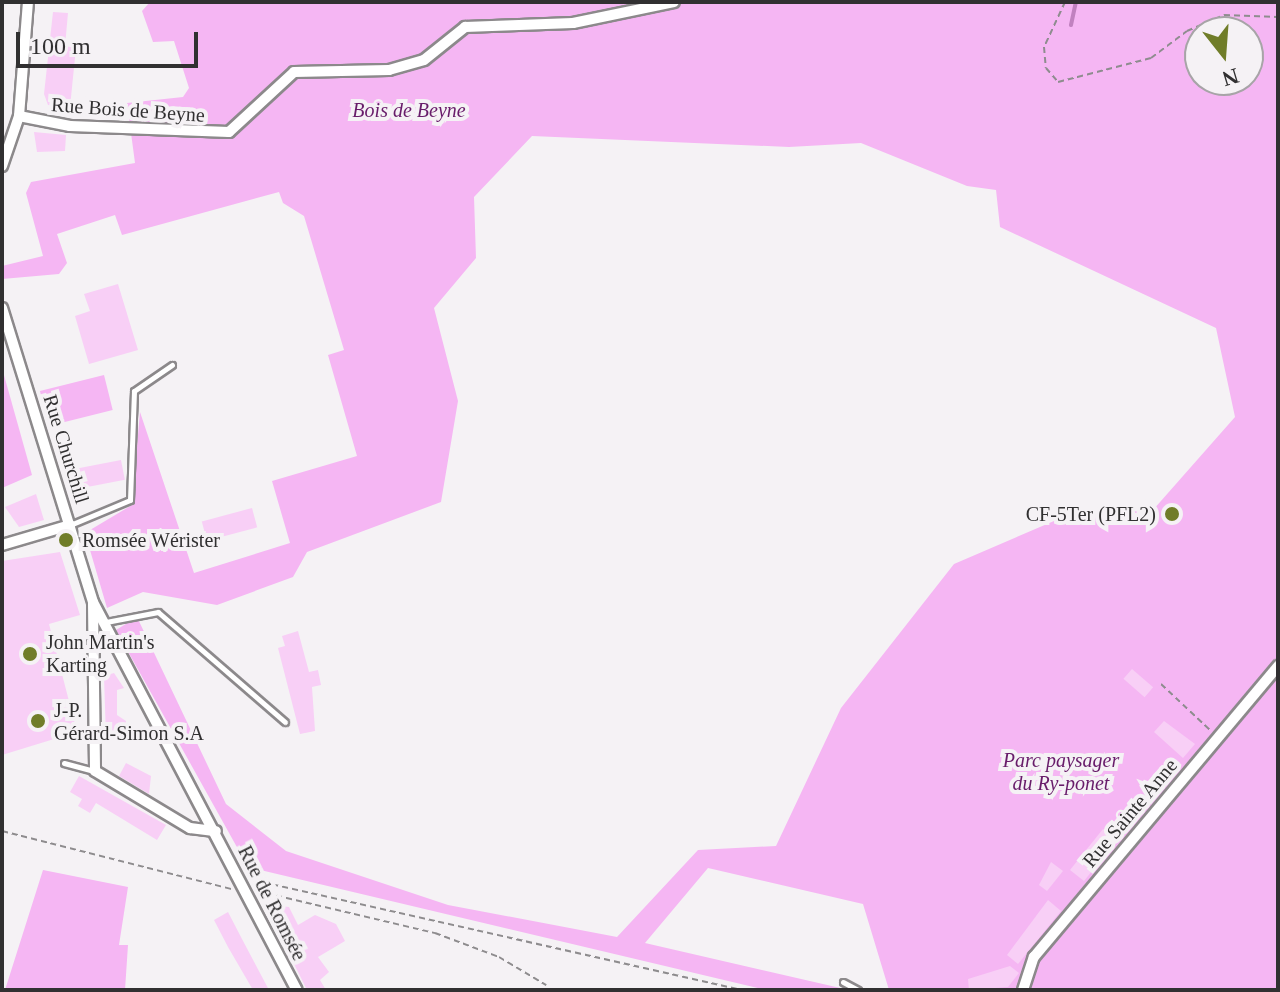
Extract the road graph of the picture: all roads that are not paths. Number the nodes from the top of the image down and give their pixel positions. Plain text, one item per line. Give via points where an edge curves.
1 (28, 2) edge
2 (674, 2) edge
3 (19, 116) junction
4 (2, 166) edge
5 (2, 308) edge
6 (172, 365) dead end
7 (70, 525) junction
8 (2, 545) edge
9 (93, 602) junction
10 (106, 622) junction
11 (1278, 666) edge
12 (285, 722) dead end
13 (64, 763) dead end
14 (95, 771) junction
15 (216, 831) junction
16 (843, 982) dead end
17 (297, 990) edge
18 (858, 990) edge
19 (1023, 990) edge

1 - 3 street
2 - 3 street, Rue Bois de Beyne via 573,23 465,27 424,60 389,70 294,72 229,132 70,126
3 - 4 street
5 - 7 street, Rue Churchill
6 - 7 lane via 134,391 130,500
7 - 8 street
7 - 9 street, Rue Churchill
9 - 10 street, Rue de Romsée
9 - 14 street
10 - 12 lane via 158,612
10 - 15 street, Rue de Romsée
11 - 19 street, Rue Sainte Anne via 1034,957
13 - 14 lane
14 - 15 street, Rue de Romsée via 190,828
15 - 17 street, Rue de Romsée
16 - 18 lane

